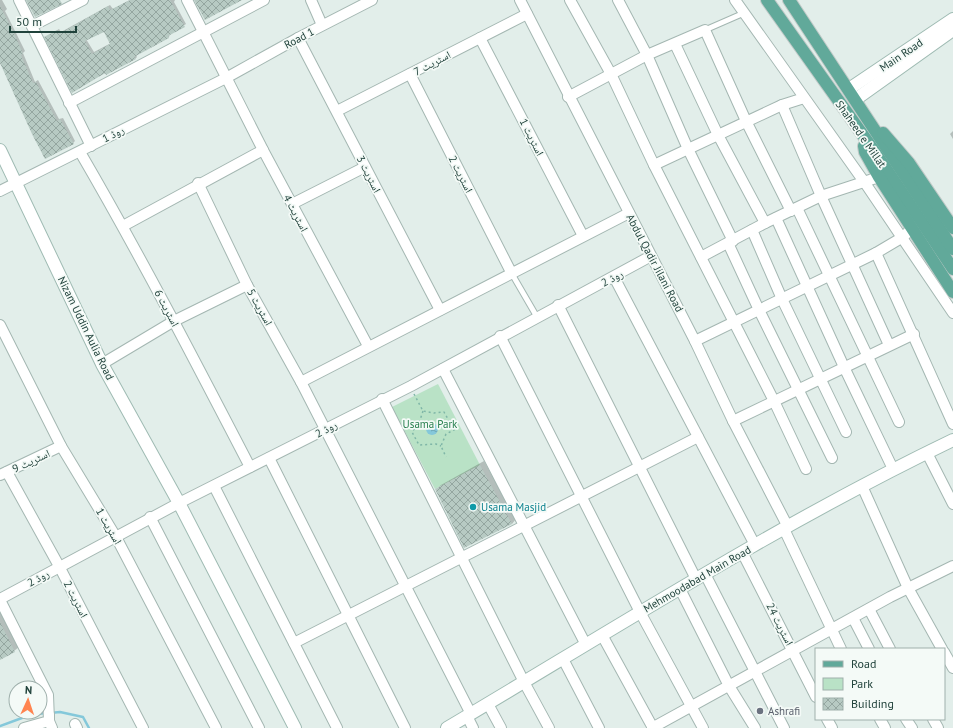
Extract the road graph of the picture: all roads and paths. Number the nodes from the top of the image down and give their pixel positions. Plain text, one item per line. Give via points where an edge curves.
1 (18, 0) edge
2 (83, 0) edge
3 (187, 0) edge
4 (264, 0) edge
5 (311, 0) edge
6 (372, 0) edge
7 (520, 0) edge
8 (570, 0) edge
9 (618, 0) edge
10 (735, 0) edge
11 (767, 0) edge
12 (789, 0) edge
13 (744, 13) junction
14 (527, 14) junction
15 (953, 19) edge
16 (322, 25) junction
17 (32, 26) junction
18 (705, 30) junction
19 (953, 30) edge
20 (203, 32) junction
21 (298, 38) junction
22 (480, 38) junction
23 (675, 44) junction
24 (647, 55) junction
25 (898, 64) junction
26 (410, 74) junction
27 (611, 74) junction
28 (226, 78) junction
29 (874, 79) junction
30 (849, 89) junction
31 (568, 97) junction
32 (804, 98) junction
33 (856, 99) junction
34 (69, 103) junction
35 (782, 105) junction
36 (337, 111) junction
37 (746, 121) junction
38 (872, 127) junction
39 (718, 135) junction
40 (863, 137) junction
41 (91, 146) junction
42 (688, 149) junction
43 (879, 149) junction
44 (0, 150) edge
45 (263, 150) junction
46 (80, 152) junction
47 (654, 165) junction
48 (365, 166) junction
49 (879, 177) junction
50 (16, 182) junction
51 (198, 183) junction
52 (865, 183) junction
53 (0, 191) edge
54 (821, 196) junction
55 (292, 204) junction
56 (794, 210) junction
57 (629, 213) junction
58 (776, 218) junction
59 (765, 223) junction
60 (123, 226) junction
61 (953, 228) edge
62 (911, 229) junction
63 (752, 230) junction
64 (583, 236) junction
65 (903, 238) junction
66 (731, 242) junction
67 (953, 249) edge
68 (876, 253) junction
69 (651, 256) junction
70 (701, 257) junction
71 (852, 264) junction
72 (953, 269) edge
73 (512, 274) junction
74 (828, 276) junction
75 (614, 277) junction
76 (247, 285) junction
77 (806, 287) junction
78 (953, 292) edge
79 (782, 299) junction
80 (558, 305) junction
81 (440, 310) junction
82 (758, 310) junction
83 (953, 313) edge
84 (537, 317) junction
85 (174, 321) junction
86 (733, 322) junction
87 (0, 325) edge
88 (914, 334) junction
89 (500, 336) junction
90 (695, 341) junction
91 (889, 345) junction
92 (368, 346) junction
93 (866, 356) junction
94 (102, 364) junction
95 (844, 367) junction
96 (443, 369) junction
97 (820, 378) junction
98 (301, 382) junction
99 (798, 389) junction
100 (416, 398) dead end
101 (382, 399) junction
102 (774, 401) junction
103 (423, 411) junction
104 (733, 421) junction
105 (899, 422) dead end
106 (953, 424) edge
107 (325, 430) junction
108 (846, 432) dead end
109 (698, 437) junction
110 (953, 440) edge
111 (61, 446) junction
112 (441, 446) junction
113 (927, 453) junction
114 (446, 456) dead end
115 (269, 458) junction
116 (832, 458) dead end
117 (250, 467) junction
118 (640, 468) junction
119 (806, 469) dead end
120 (893, 469) junction
121 (3, 473) edge
122 (214, 486) junction
123 (862, 486) junction
124 (582, 495) junction
125 (179, 502) junction
126 (953, 504) edge
127 (150, 518) junction
128 (524, 525) junction
129 (786, 528) junction
130 (116, 536) junction
131 (756, 545) junction
132 (742, 552) junction
133 (461, 557) junction
134 (59, 566) junction
135 (953, 566) edge
136 (700, 576) junction
137 (406, 585) junction
138 (908, 588) junction
139 (680, 589) junction
140 (0, 599) edge
141 (869, 609) junction
142 (640, 612) junction
143 (350, 616) junction
144 (853, 618) junction
145 (831, 630) junction
146 (602, 635) junction
147 (294, 643) junction
148 (586, 645) junction
149 (840, 648) edge
150 (868, 648) edge
151 (889, 648) edge
152 (941, 648) edge
153 (793, 650) junction
154 (945, 654) edge
155 (563, 659) junction
156 (953, 668) edge
157 (754, 672) junction
158 (524, 682) junction
159 (729, 686) junction
160 (815, 695) edge
161 (488, 704) junction
162 (690, 707) junction
163 (469, 715) junction
164 (50, 721) edge
165 (24, 728) edge
166 (143, 728) edge
167 (216, 728) edge
168 (259, 728) edge
169 (295, 728) edge
170 (337, 728) edge
171 (406, 728) edge
172 (447, 728) edge
173 (473, 728) edge
174 (501, 728) edge
175 (549, 728) edge
176 (599, 728) edge
177 (652, 728) edge
178 (703, 728) edge
179 (755, 728) edge
180 (784, 728) edge

1 - 17 street
2 - 17 street
3 - 20 street
4 - 20 street
5 - 16 street
6 - 16 street, Road 1
7 - 14 street, Abdul Qadir Jilani Road
8 - 27 street
9 - 24 street
10 - 13 street
11 - 40 main road, Shaheed e Millat
12 - 30 main road, Shaheed e Millat
13 - 18 lane
13 - 32 street
14 - 22 street, اسٹریٹ 7
14 - 31 street, Abdul Qadir Jilani Road
15 - 25 main road, Main Road
16 - 21 street, Road 1
17 - 34 street
18 - 23 street
18 - 37 street
19 - 25 main road, Main Road
20 - 28 street
20 - 34 street
21 - 28 street, Road 1
21 - 36 street, اسٹریٹ 3
22 - 26 street, اسٹریٹ 7
22 - 64 street, اسٹریٹ 1
23 - 24 street
23 - 39 street
24 - 27 street
24 - 42 street
25 - 29 main road, Main Road
26 - 36 street, اسٹریٹ 7
26 - 73 street, اسٹریٹ 2
27 - 31 street
27 - 47 street
28 - 41 street, روڈ 1
28 - 45 street, اسٹریٹ 4
29 - 30 main road, Main Road
29 - 33 main road, Main Road
30 - 33 main road, Shaheed e Millat
31 - 57 street, Abdul Qadir Jilani Road
32 - 35 street
32 - 52 street
33 - 38 main road, Shaheed e Millat
34 - 41 street
35 - 37 street
35 - 54 street
36 - 48 street, اسٹریٹ 3
37 - 39 street
37 - 56 street
38 - 43 main road, Shaheed e Millat
38 - 61 main road via 883,132 909,163
39 - 42 street
39 - 59 street
40 - 43 main road, Shaheed e Millat
40 - 49 main road via 866,152
41 - 46 street, روڈ 1
42 - 47 street
42 - 66 street
43 - 67 main road, Shaheed e Millat
43 - 72 main road, Shaheed e Millat
44 - 50 main road, Nizam Uddin Aulia Road
45 - 51 street
45 - 55 street, اسٹریٹ 4
46 - 50 street, روڈ 1
46 - 60 street, اسٹریٹ 6
47 - 70 street
48 - 55 street
48 - 81 street, اسٹریٹ 3
49 - 52 street
49 - 62 main road
50 - 53 street, روڈ 1
50 - 94 main road, Nizam Uddin Aulia Road
51 - 60 street
51 - 76 street, اسٹریٹ 5
52 - 54 street
52 - 65 street
54 - 56 street
54 - 71 street
55 - 92 street, اسٹریٹ 4
56 - 58 street
56 - 74 street
57 - 64 street
57 - 69 street, Abdul Qadir Jilani Road
58 - 59 street
58 - 77 street
59 - 63 street
60 - 85 street, اسٹریٹ 6
62 - 65 street
62 - 78 main road
63 - 66 street
63 - 79 street
64 - 73 street
65 - 68 street
65 - 83 street
66 - 70 street
66 - 82 street
68 - 71 street
68 - 88 street
69 - 75 street, روڈ 2
69 - 90 street, Abdul Qadir Jilani Road
70 - 86 street
71 - 74 street
71 - 91 street
73 - 81 street
73 - 84 lane
74 - 77 street
74 - 93 street
75 - 80 street, روڈ 2
75 - 109 street
76 - 85 street
76 - 98 street, اسٹریٹ 5
77 - 79 street
77 - 95 street
79 - 82 street
79 - 97 street
80 - 84 street, روڈ 2
80 - 118 street
81 - 92 street
82 - 86 street
82 - 99 street
84 - 89 street, روڈ 2
85 - 94 street
85 - 117 street, اسٹریٹ 6
86 - 90 street
86 - 102 street
87 - 111 street, اسٹریٹ 1
88 - 91 street
88 - 106 street
89 - 96 street, روڈ 2
89 - 124 street
90 - 104 street, Abdul Qadir Jilani Road
91 - 93 street
92 - 98 street
93 - 95 street
93 - 105 street
94 - 125 main road, Nizam Uddin Aulia Road
95 - 97 street
95 - 120 street
96 - 101 street, روڈ 2
96 - 128 street
97 - 99 street
97 - 108 street
98 - 107 street, اسٹریٹ 5
99 - 102 street
99 - 116 street
100 - 103 path
101 - 107 street, روڈ 2
101 - 133 street
102 - 104 street
102 - 119 street
103 - 112 path via 420,423 412,432 419,445
103 - 112 path via 444,412 454,430 446,434
104 - 129 street, Abdul Qadir Jilani Road
107 - 115 street, روڈ 2
107 - 137 street, اسٹریٹ 5
109 - 118 street
109 - 131 street
110 - 113 main road, Mehmoodabad Main Road
111 - 121 street, اسٹریٹ 9
111 - 130 street, اسٹریٹ 1
112 - 114 path
113 - 120 main road, Mehmoodabad Main Road
113 - 126 street
115 - 117 street, روڈ 2
115 - 143 street
117 - 122 street, روڈ 2
118 - 124 street
118 - 136 street
120 - 123 main road, Mehmoodabad Main Road
121 - 134 street, اسٹریٹ 2
122 - 125 street, روڈ 2
122 - 147 street
123 - 129 main road, Mehmoodabad Main Road
123 - 138 street
124 - 128 street
124 - 142 street
125 - 127 street, روڈ 2
125 - 169 main road, Nizam Uddin Aulia Road
127 - 130 street, روڈ 2
127 - 168 street
128 - 133 street
128 - 148 street
129 - 131 main road, Mehmoodabad Main Road
129 - 145 street, Abdul Qadir Jilani Road
130 - 134 street, روڈ 2
130 - 167 street, اسٹریٹ 1
131 - 132 main road, Mehmoodabad Main Road
132 - 136 main road, Mehmoodabad Main Road
132 - 153 street, اسٹریٹ 24
133 - 137 street
133 - 158 street
134 - 140 street, روڈ 2
134 - 166 street, اسٹریٹ 2
135 - 138 street
136 - 139 main road, Mehmoodabad Main Road
136 - 157 street
137 - 143 street
137 - 163 street, اسٹریٹ 5
138 - 141 street
138 - 152 street
139 - 142 main road, Mehmoodabad Main Road
139 - 159 street
140 - 164 street via 48,695
141 - 144 street
141 - 151 street
142 - 146 main road, Mehmoodabad Main Road
142 - 162 street
143 - 147 street
143 - 171 street
144 - 145 street
144 - 150 street
145 - 149 street, Abdul Qadir Jilani Road
145 - 153 street
146 - 148 main road, Mehmoodabad Main Road
146 - 177 street
147 - 170 street
148 - 155 main road, Mehmoodabad Main Road
153 - 157 street
153 - 160 street, اسٹریٹ 24
154 - 156 street
155 - 158 main road, Mehmoodabad Main Road
155 - 176 street
157 - 159 street
157 - 180 street
158 - 161 main road, Mehmoodabad Main Road
158 - 175 street
159 - 162 street
159 - 179 street
161 - 163 main road, Mehmoodabad Main Road
161 - 174 street
162 - 177 street
162 - 178 street
163 - 172 main road, Mehmoodabad Main Road
163 - 173 street, اسٹریٹ 5
164 - 165 street

